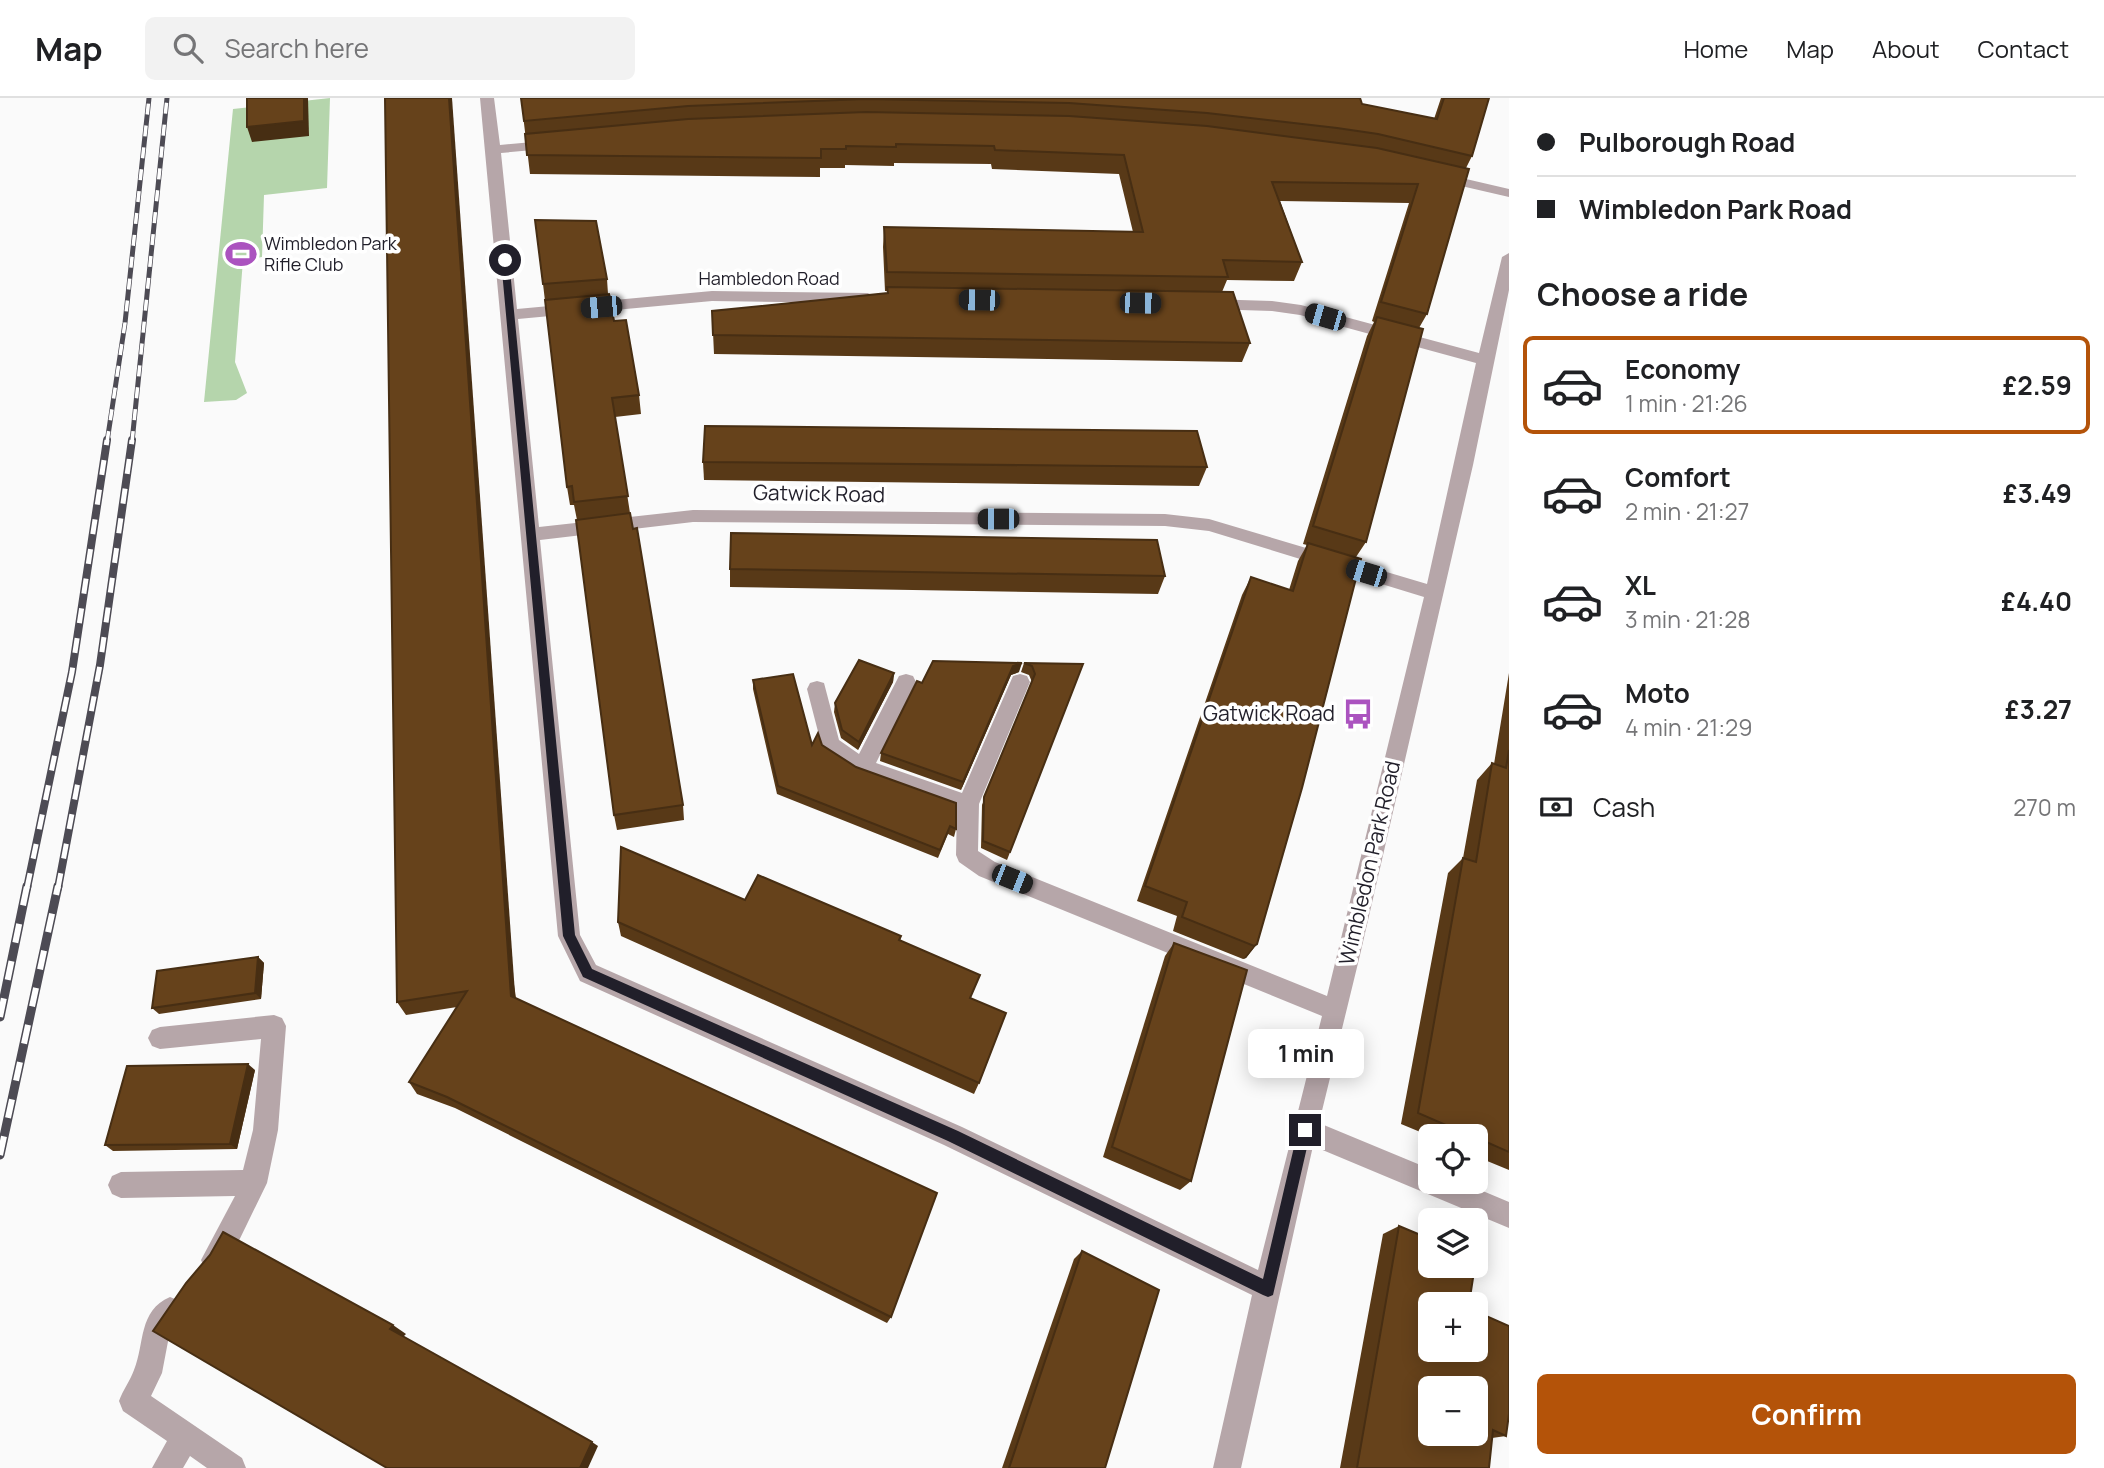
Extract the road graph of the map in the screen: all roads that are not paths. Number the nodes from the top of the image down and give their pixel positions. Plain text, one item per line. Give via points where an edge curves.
1 (487, 98) edge
2 (565, 143) edge
3 (494, 150) junction
4 (1423, 173) edge
5 (1509, 193) edge
6 (1509, 257) edge
7 (890, 299) edge
8 (1192, 303) edge
9 (510, 315) junction
10 (1485, 360) junction
11 (532, 534) junction
12 (1433, 593) junction
13 (906, 682) dead end
14 (1020, 682) dead end
15 (817, 689) dead end
16 (863, 766) junction
17 (968, 804) junction
18 (1335, 1010) junction
19 (160, 1038) dead end
20 (1305, 1130) junction
21 (254, 1183) junction
22 (121, 1185) dead end
23 (1509, 1215) edge
24 (201, 1275) edge
25 (1268, 1289) junction
26 (184, 1294) edge
27 (186, 1436) junction
28 (166, 1468) edge
29 (232, 1468) edge
30 (1227, 1468) edge

1 - 3 street
2 - 3 street
3 - 9 street
4 - 5 street
6 - 10 street, Wimbledon Park Road
7 - 9 street, Hambledon Road via 712,296
8 - 10 street via 1301,310
9 - 11 street
10 - 12 street, Wimbledon Park Road
11 - 12 street, Gatwick Road via 693,516 1164,520 1209,525
11 - 25 street via 569,936 588,973 953,1136
12 - 18 street, Wimbledon Park Road
13 - 16 street
14 - 17 street
15 - 16 street via 830,745
16 - 17 street
17 - 18 street via 967,855 987,869
18 - 20 street, Wimbledon Park Road
19 - 21 street via 274,1027 266,1130
20 - 23 street
20 - 25 street, Wimbledon Park Road
21 - 22 street
21 - 24 street via 218,1255
25 - 30 street, Wimbledon Park Road
26 - 27 street via 158,1324 148,1373 133,1401
27 - 28 street
27 - 29 street

